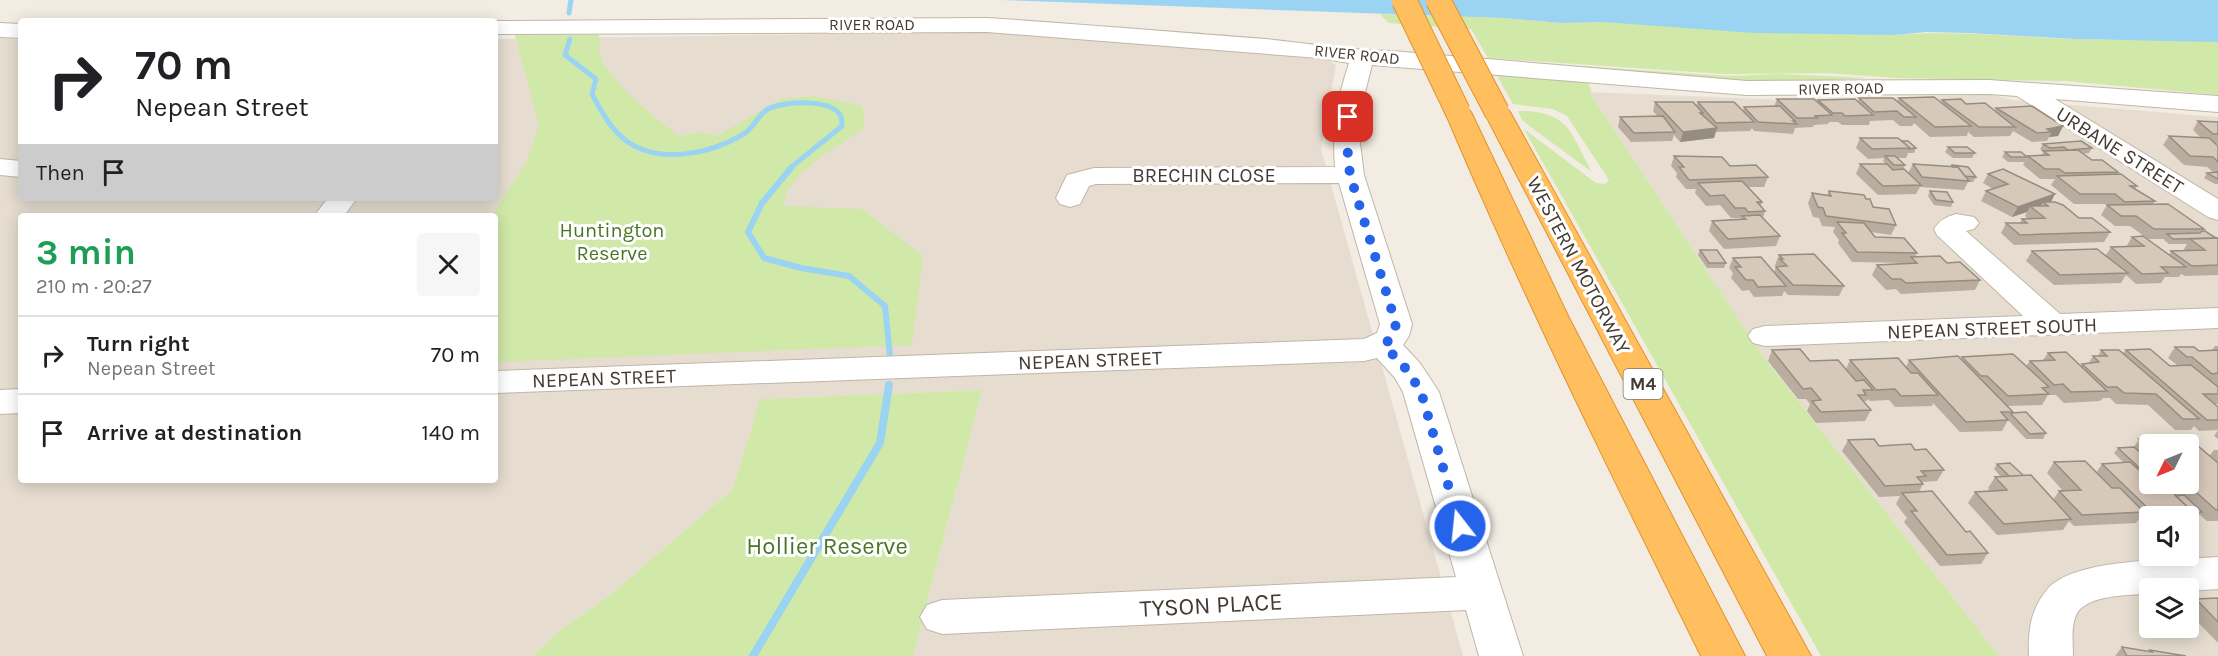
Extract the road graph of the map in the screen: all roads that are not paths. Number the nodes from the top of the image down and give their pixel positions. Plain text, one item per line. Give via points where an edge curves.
1 (1404, 0) edge
2 (1437, 0) edge
3 (498, 27) edge
4 (0, 30) edge
5 (18, 31) edge
6 (1362, 58) junction
7 (2022, 89) junction
8 (2218, 104) edge
9 (0, 167) edge
10 (18, 169) edge
11 (1350, 175) junction
12 (1070, 198) dead end
13 (341, 201) edge
14 (2218, 211) edge
15 (331, 213) edge
16 (1964, 223) dead end
17 (2218, 318) edge
18 (2053, 325) junction
19 (1765, 336) dead end
20 (1384, 345) junction
21 (498, 382) edge
22 (18, 401) edge
23 (0, 402) edge
24 (2218, 573) edge
25 (1480, 593) junction
26 (942, 617) dead end
27 (1501, 656) edge
28 (1723, 656) edge
29 (1789, 656) edge
30 (2051, 656) edge

1 - 28 highway, WESTERN MOTORWAY / M4, bridge via 1580,373
2 - 29 highway, WESTERN MOTORWAY / M4, bridge
3 - 6 street, RIVER ROAD via 987,25 1319,51
4 - 5 street
6 - 7 street, RIVER ROAD via 1747,88
6 - 11 street via 1350,100 1346,135
7 - 8 street, RIVER ROAD
7 - 14 street, URBANE STREET
9 - 10 street
11 - 12 street, BRECHIN CLOSE via 1104,175 1077,181
11 - 20 street via 1396,324
13 - 15 street
16 - 18 street via 1951,226 1952,236
17 - 18 street, NEPEAN STREET SOUTH
18 - 19 street, NEPEAN STREET SOUTH
20 - 21 street, NEPEAN STREET via 1364,350
20 - 25 street via 1421,392
22 - 23 street
24 - 30 street via 2109,579 2085,584 2069,594 2055,614 2050,628
25 - 26 street, TYSON PLACE
25 - 27 street

